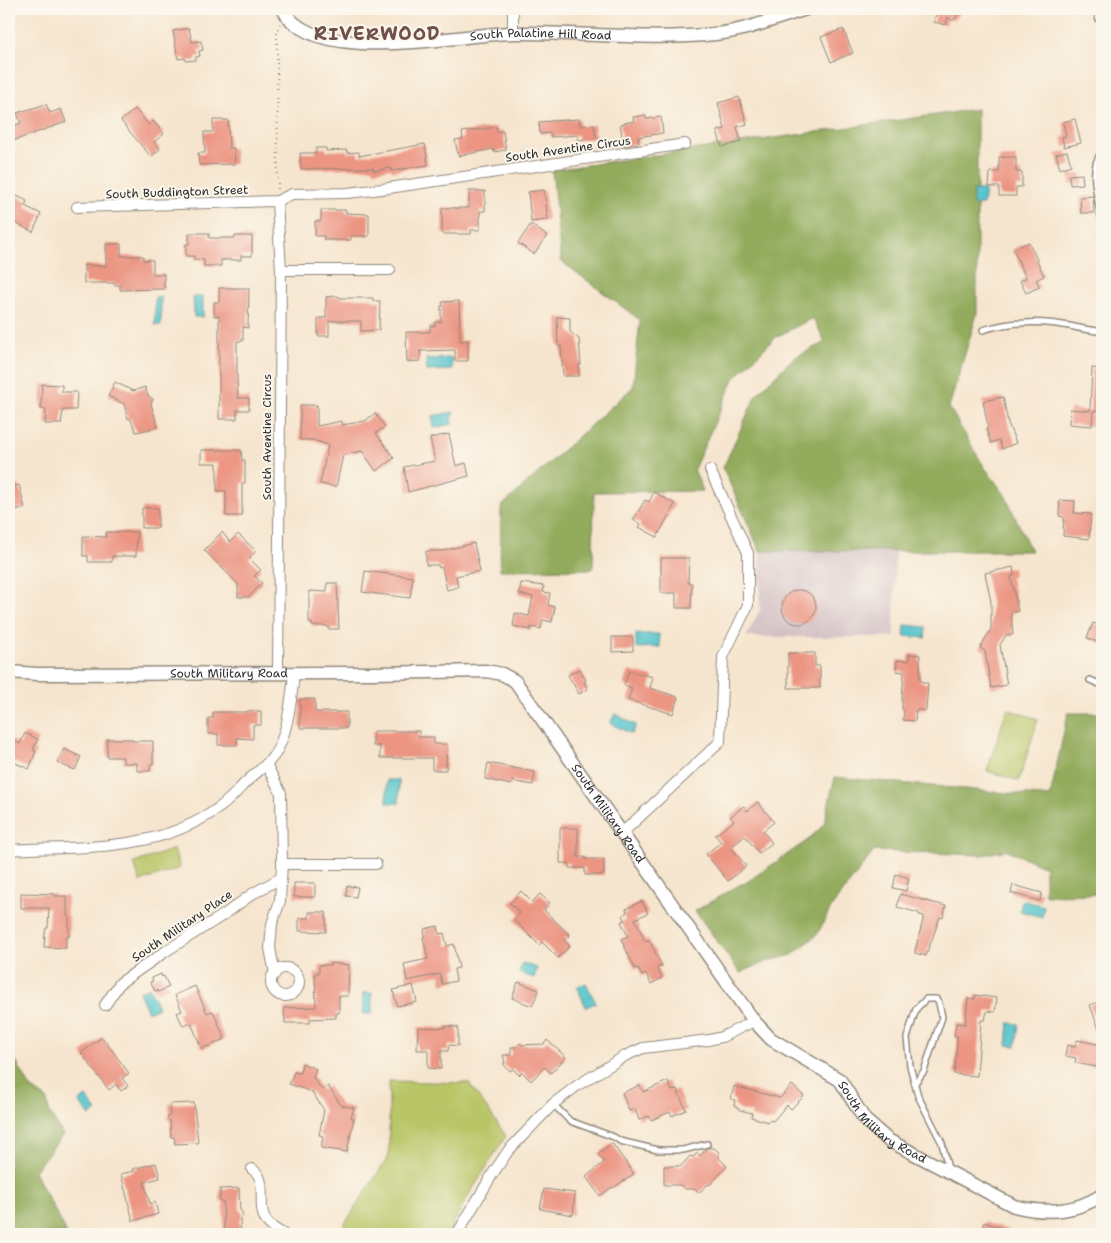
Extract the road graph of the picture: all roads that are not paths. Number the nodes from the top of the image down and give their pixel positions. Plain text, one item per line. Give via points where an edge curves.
1 (512, 9) edge
2 (806, 9) edge
3 (1100, 9) edge
4 (284, 11) edge
5 (1102, 18) edge
6 (513, 32) junction
7 (685, 144) dead end
8 (1102, 152) edge
9 (277, 201) junction
10 (77, 207) dead end
11 (1102, 221) edge
12 (281, 270) junction
13 (390, 270) dead end
14 (983, 330) dead end
15 (1102, 332) edge
16 (710, 470) dead end
17 (9, 672) edge
18 (278, 673) junction
19 (294, 673) junction
20 (1090, 680) dead end
21 (1102, 685) edge
22 (266, 764) junction
23 (621, 834) junction
24 (9, 850) edge
25 (282, 864) junction
26 (376, 864) dead end
27 (281, 878) junction
28 (275, 974) dead end
29 (106, 1005) dead end
30 (754, 1021) junction
31 (915, 1083) junction
32 (553, 1104) junction
33 (707, 1144) dead end
34 (252, 1169) dead end
35 (948, 1172) junction
36 (1102, 1195) edge
37 (283, 1234) edge
38 (457, 1234) edge

1 - 6 street
2 - 6 street, South Palatine Hill Road via 747,28 714,34 637,36
3 - 5 street
4 - 6 street, South Palatine Hill Road via 304,29 348,41 406,43
7 - 9 street, South Aventine Circus via 382,189 292,194
8 - 11 lane via 1097,160 1095,178
9 - 10 street, South Buddington Street
9 - 12 street, South Aventine Circus
12 - 13 street
12 - 18 street, South Aventine Circus
14 - 15 lane via 1002,324 1032,322
16 - 23 street via 748,553 748,605 722,657 720,742
17 - 18 street, South Military Road
18 - 19 street, South Military Road
19 - 22 street via 283,736
19 - 23 street, South Military Road via 486,671 508,676 515,681
20 - 21 lane
22 - 24 street via 221,806 162,837 137,842
22 - 25 street via 281,793
23 - 30 street, South Military Road
25 - 26 street
25 - 27 street
27 - 28 street via 280,901 272,924 270,948
27 - 29 street, South Military Place via 120,983
30 - 32 street via 722,1037 643,1048 578,1085
30 - 35 street, South Military Road via 772,1038 840,1080 875,1130
31 - 31 lane via 907,1038 916,1010 926,999 936,999 942,1017 924,1071
31 - 35 lane via 918,1096 942,1143
32 - 33 lane via 570,1121 620,1141 658,1150 683,1150
32 - 38 street via 508,1151
34 - 37 street via 260,1178 265,1218
35 - 36 street, South Military Road via 1006,1202 1034,1210 1072,1208

